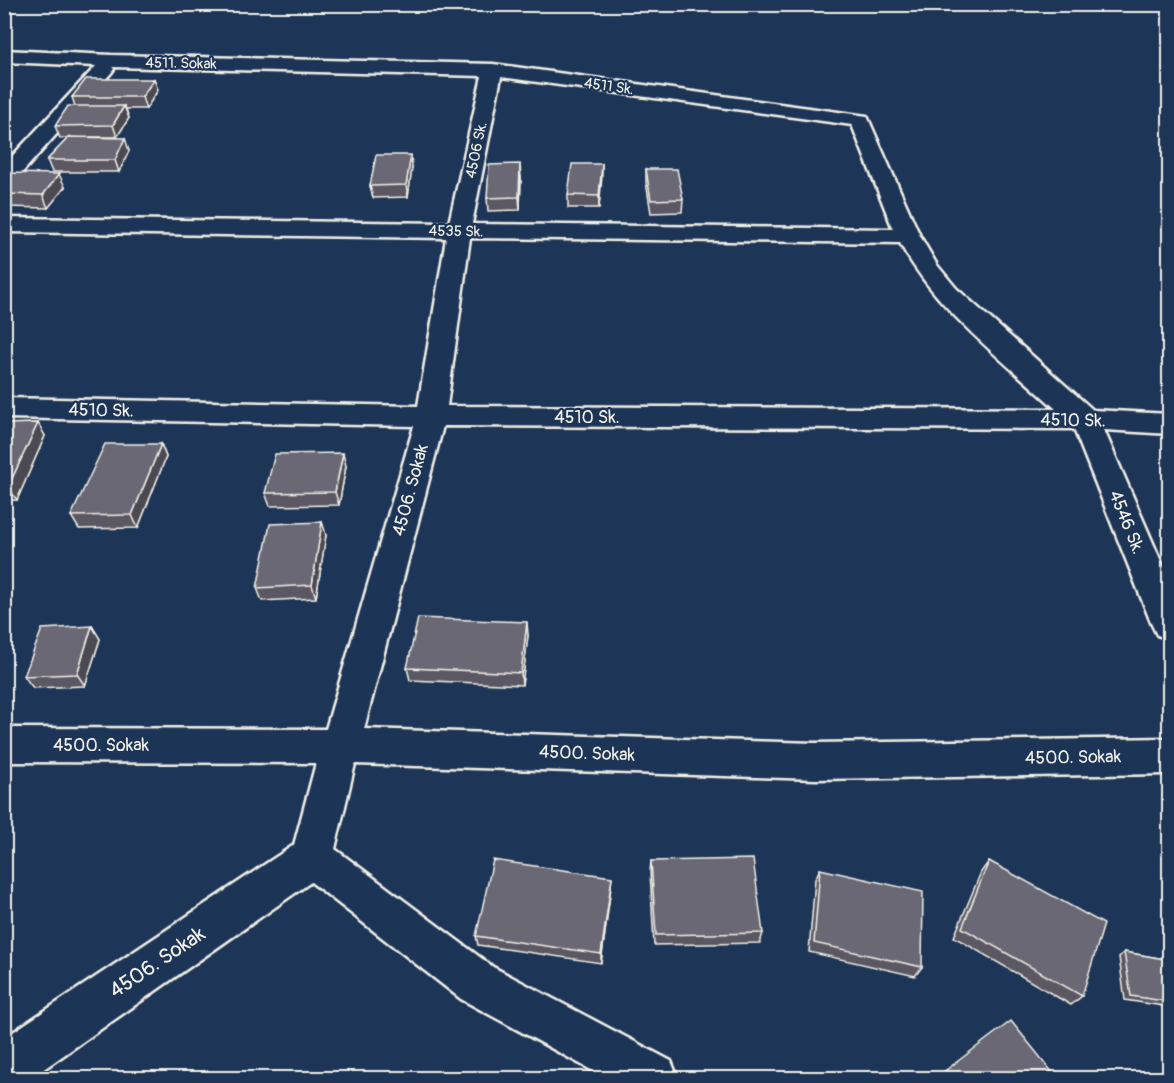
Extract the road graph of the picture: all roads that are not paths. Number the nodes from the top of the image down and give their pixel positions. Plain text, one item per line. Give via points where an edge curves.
1 (4, 56) edge
2 (111, 62) junction
3 (357, 68) joint
4 (493, 70) junction
5 (4, 179) edge
6 (4, 225) edge
7 (459, 231) junction
8 (908, 236) junction
9 (4, 408) edge
10 (431, 416) junction
11 (1085, 419) junction
12 (1170, 423) edge
13 (1170, 625) edge
14 (4, 745) edge
15 (340, 746) junction
16 (1170, 756) edge
17 (312, 857) junction
18 (4, 1071) edge
19 (654, 1078) edge

1 - 2 street, 4511. Sokak
2 - 3 street, 4511. Sokak
2 - 5 street
3 - 4 street, 4511 Sk.
4 - 7 street, 4506 Sk.
4 - 8 street, 4511 Sk. via 860,120
6 - 7 street, 4535 Sk.
7 - 8 street, 4535 Sk.
7 - 10 street, 4506. Sokak
8 - 11 street via 926,268 947,293
9 - 10 street, 4510 Sk.
10 - 11 street, 4510 Sk.
10 - 15 street, 4506. Sokak
11 - 12 street, 4510 Sk.
11 - 13 street, 4546 Sk.
14 - 15 street, 4500. Sokak
15 - 16 street, 4500. Sokak via 814,761
15 - 17 street, 4506. Sokak
17 - 18 street, 4506. Sokak via 21,1055
17 - 19 street via 477,983

